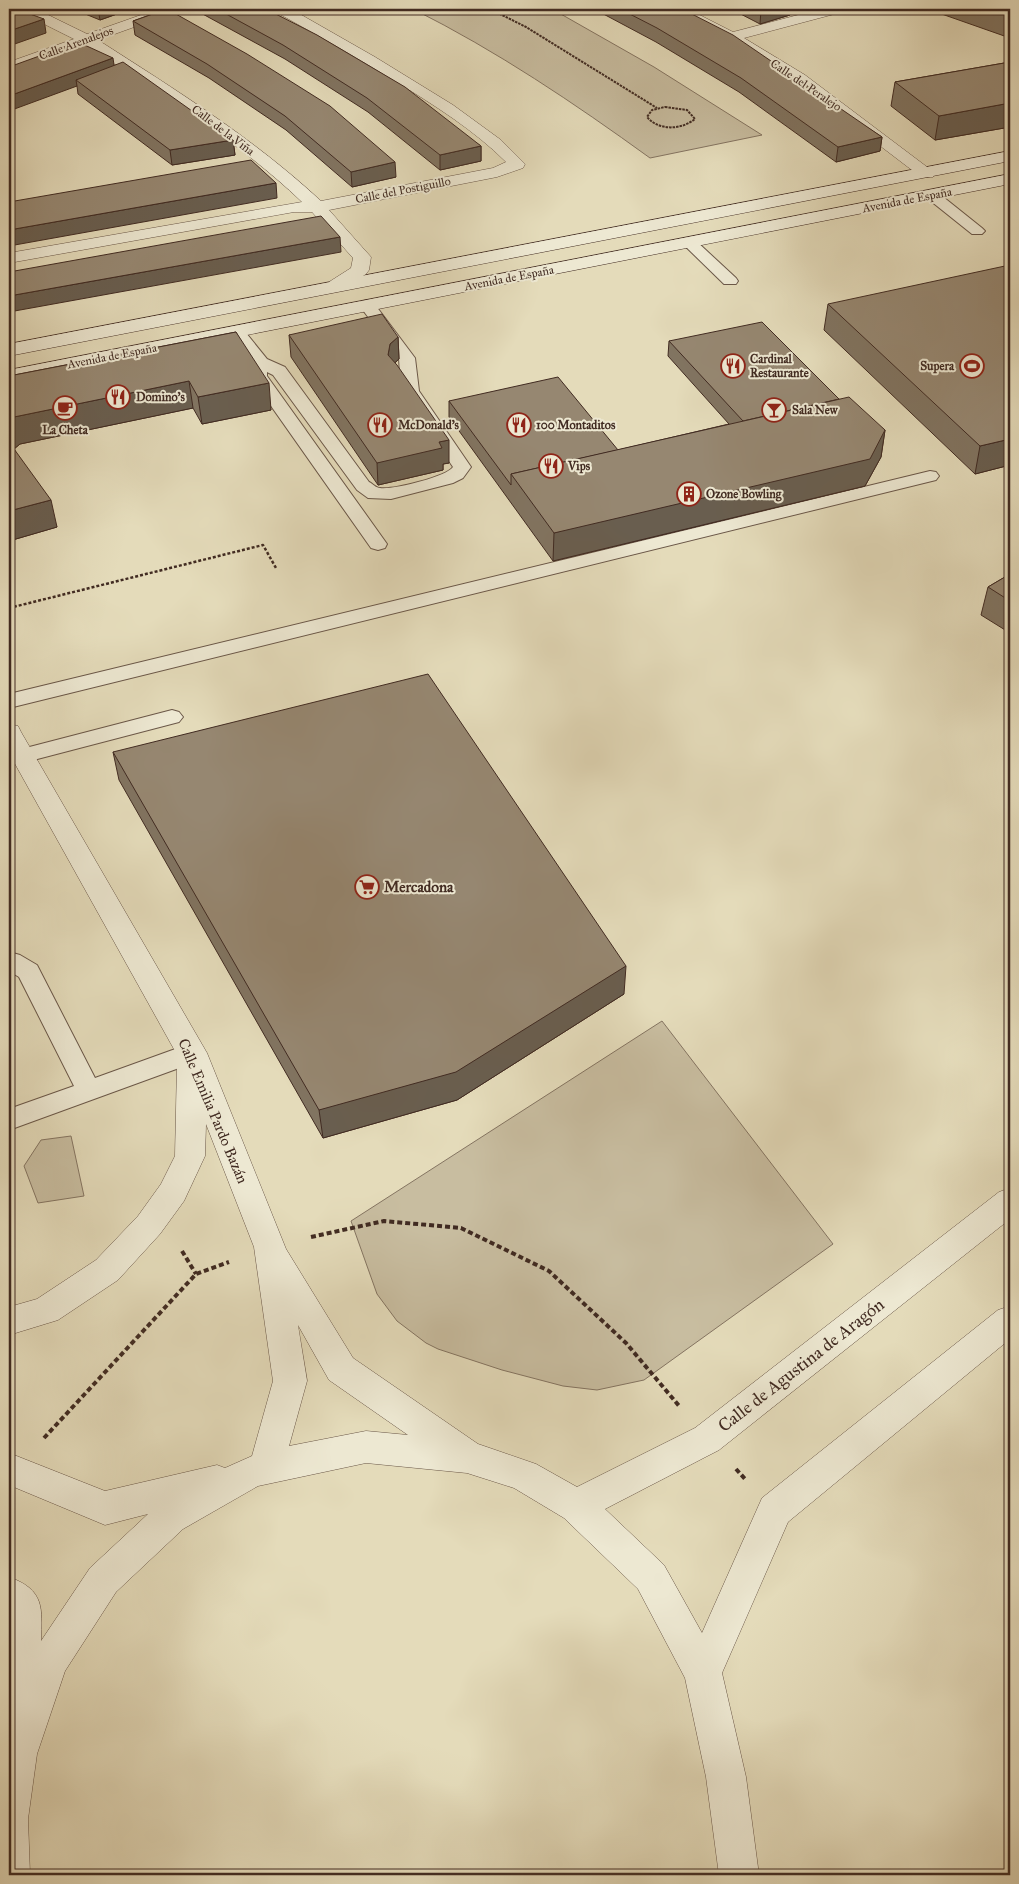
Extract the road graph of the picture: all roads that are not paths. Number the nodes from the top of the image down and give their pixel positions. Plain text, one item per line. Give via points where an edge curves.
1 (25, 9) edge
2 (172, 9) edge
3 (281, 9) edge
4 (677, 9) edge
5 (837, 9) edge
6 (730, 37) junction
7 (86, 39) junction
8 (9, 67) edge
9 (1010, 156) edge
10 (927, 173) junction
11 (1010, 179) edge
12 (932, 195) junction
13 (317, 207) junction
14 (977, 231) dead end
15 (690, 243) junction
16 (9, 258) edge
17 (730, 281) dead end
18 (334, 286) junction
19 (367, 305) junction
20 (236, 331) junction
21 (9, 350) edge
22 (261, 363) junction
23 (9, 376) edge
24 (930, 476) dead end
25 (378, 544) dead end
26 (9, 701) edge
27 (172, 717) dead end
28 (9, 732) edge
29 (22, 756) junction
30 (9, 961) edge
31 (192, 1054) junction
32 (89, 1092) junction
33 (9, 1120) edge
34 (1010, 1201) edge
35 (270, 1247) junction
36 (1010, 1320) edge
37 (9, 1321) edge
38 (467, 1456) junction
39 (11, 1470) edge
40 (257, 1470) junction
41 (576, 1506) junction
42 (9, 1595) edge
43 (703, 1672) junction
44 (18, 1754) junction
45 (9, 1819) edge
46 (10, 1875) edge
47 (739, 1875) edge

1 - 7 street, Calle de la Viña
2 - 7 street, Calle Arenalejos
3 - 13 street, Calle del Postiguillo via 361,53 450,110 503,149 517,164 497,172
4 - 6 street, Calle del Peralejo
5 - 6 street
6 - 10 street, Calle del Peralejo via 800,78
7 - 8 street, Calle Arenalejos
7 - 13 street, Calle de la Viña via 201,113 284,176
9 - 10 street, Avenida de España
10 - 18 street, Avenida de España
11 - 12 street, Avenida de España
12 - 14 lane
12 - 15 street, Avenida de España
13 - 16 street, Calle del Postiguillo via 294,207
13 - 18 street, Calle de la Viña via 362,257 360,270
15 - 17 lane
15 - 19 street, Avenida de España
18 - 21 street, Avenida de España
19 - 20 street, Avenida de España
19 - 22 lane via 407,358 410,391 462,467 457,474 391,493 374,494 363,486 279,371
20 - 22 lane
20 - 23 street, Avenida de España
22 - 25 lane via 258,376
24 - 26 lane
27 - 29 lane
28 - 29 street, Calle Emilia Pardo Bazán
29 - 31 street, Calle Emilia Pardo Bazán
30 - 32 lane via 28,970
31 - 32 lane
31 - 35 street, Calle Emilia Pardo Bazán
31 - 37 street via 190,1156 173,1192 149,1225 107,1270 46,1310
32 - 33 lane
34 - 41 street, Calle de Agustina de Aragón via 707,1439
35 - 38 street via 341,1369
35 - 40 street, Calle Emilia Pardo Bazán via 290,1381
36 - 43 street via 775,1510
38 - 40 street via 366,1447
38 - 41 street via 524,1475
39 - 40 street via 105,1508
40 - 44 street via 170,1517 103,1580 50,1661
41 - 43 street via 651,1577
42 - 44 street via 24,1607
43 - 47 street via 726,1776
44 - 45 street
45 - 46 street

